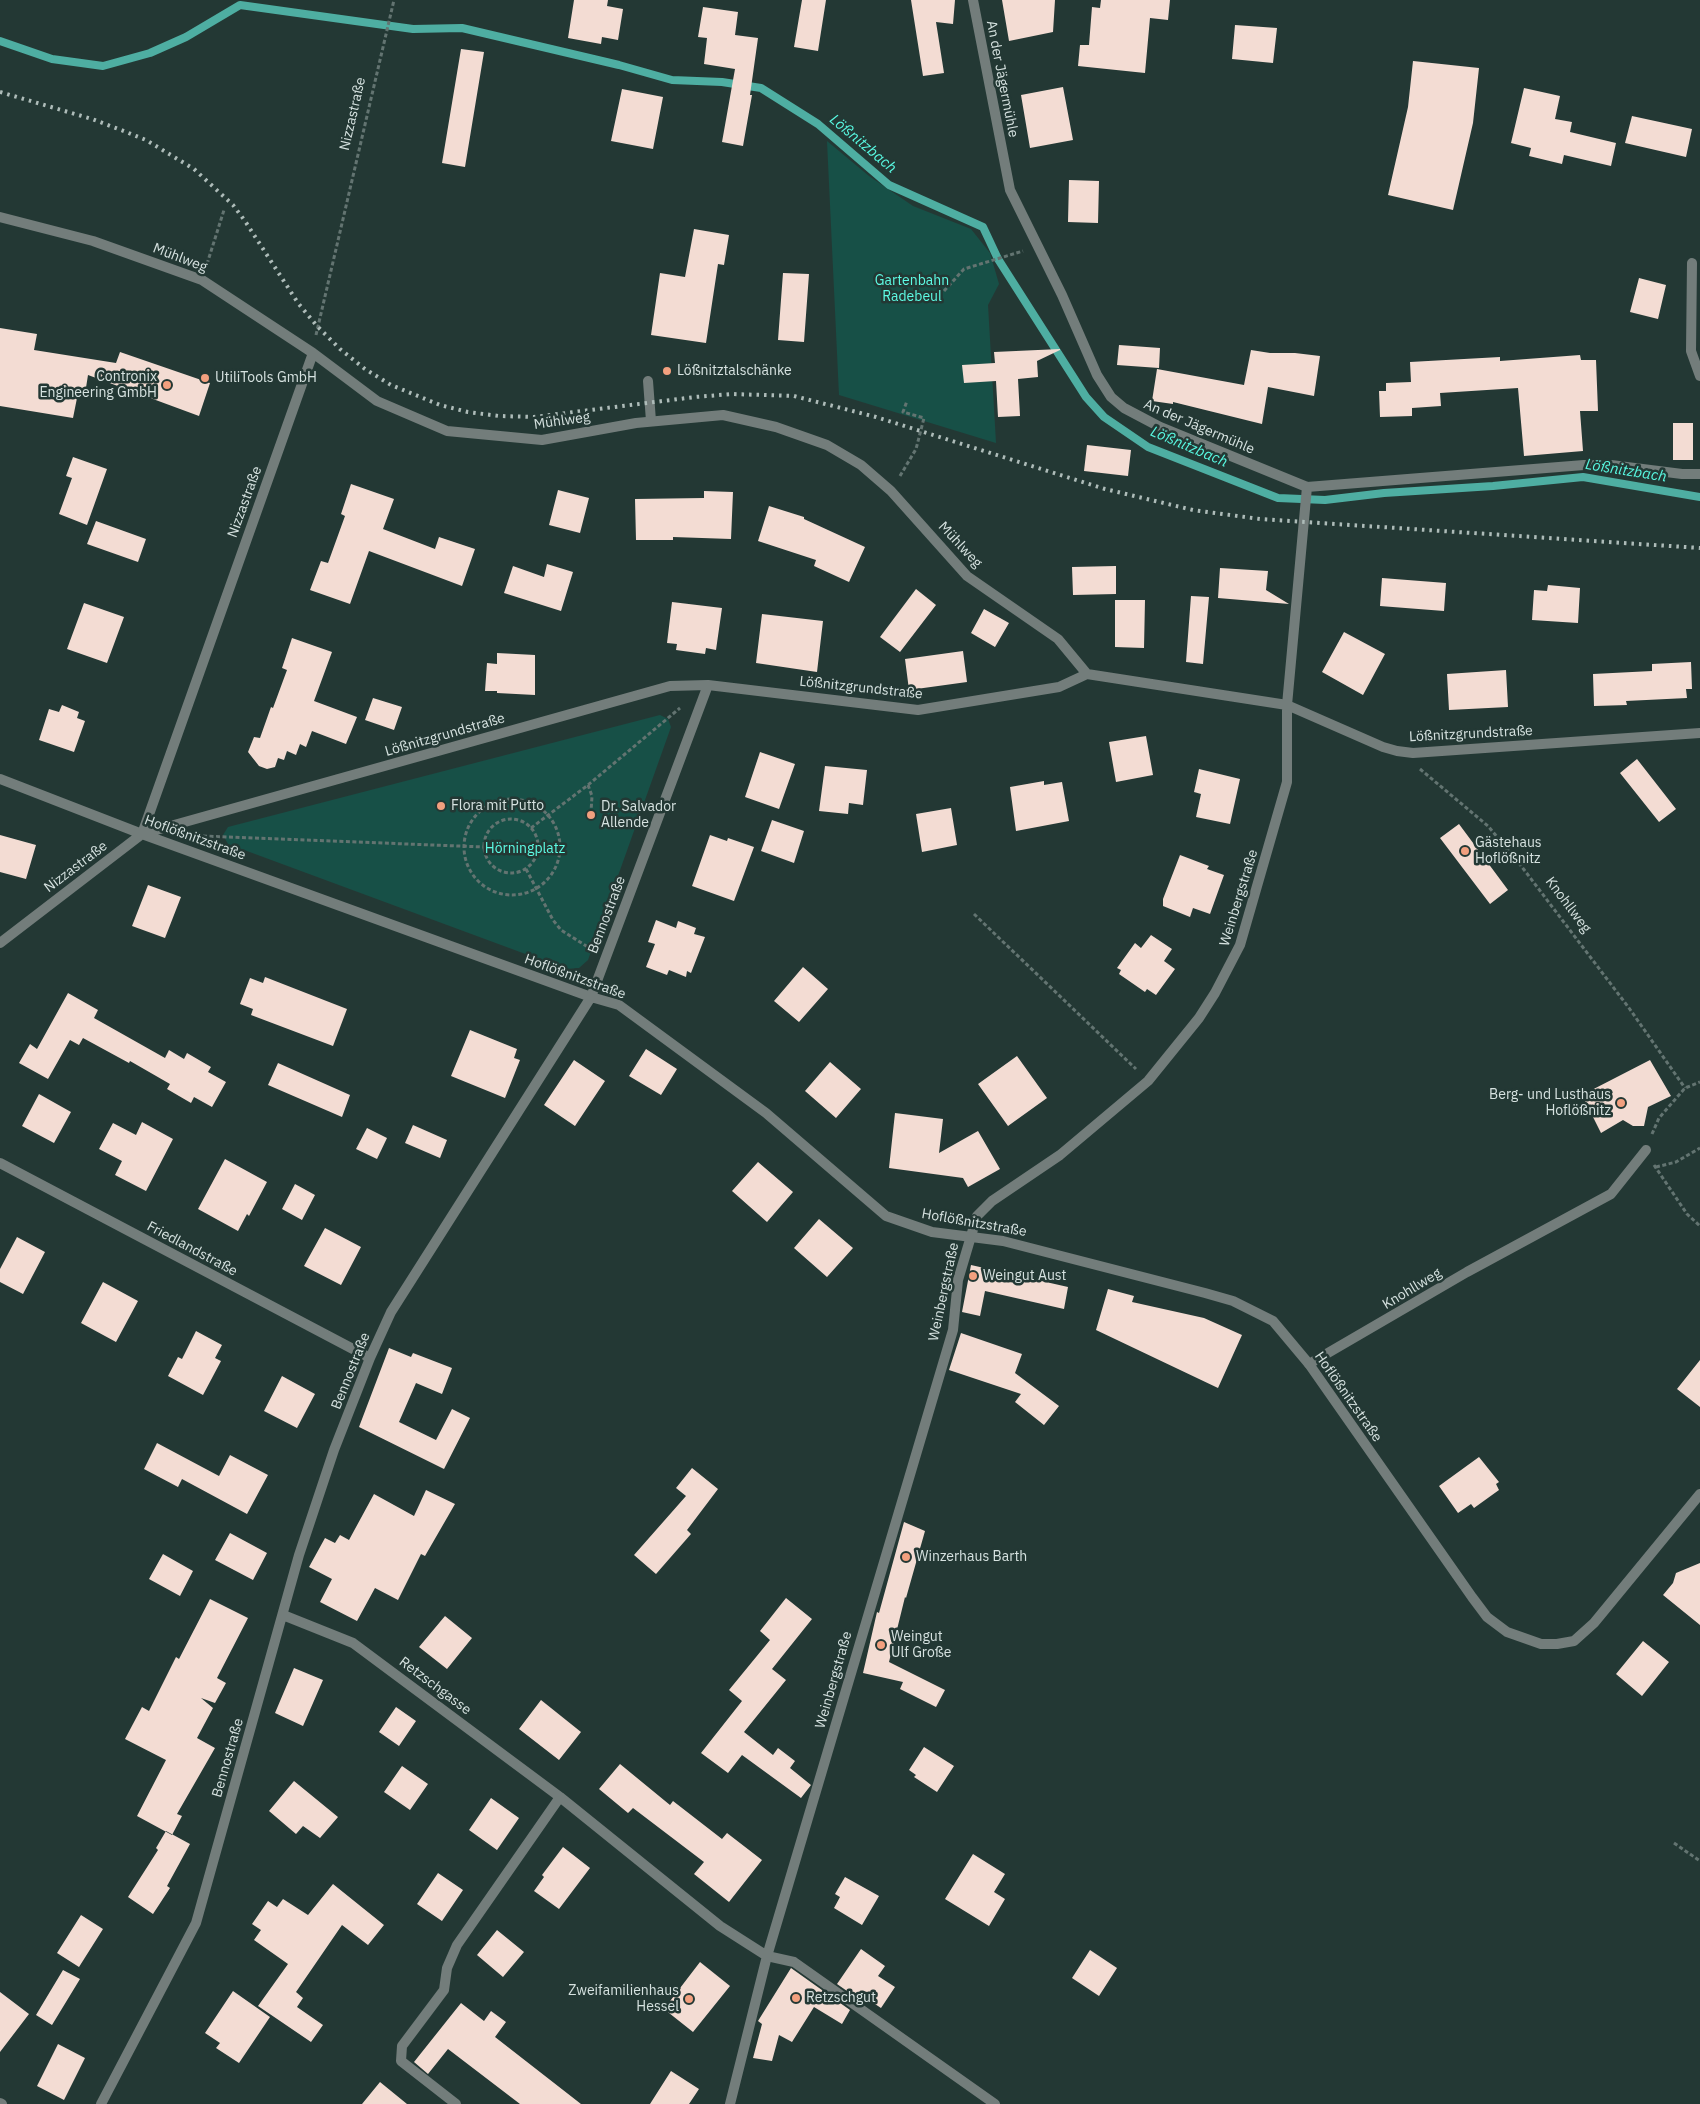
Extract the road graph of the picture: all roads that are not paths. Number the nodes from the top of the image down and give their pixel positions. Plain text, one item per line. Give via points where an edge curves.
1 (973, 0) edge
2 (0, 217) edge
3 (1692, 264) dead end
4 (313, 353) junction
5 (1700, 376) edge
6 (648, 381) dead end
7 (650, 421) junction
8 (1700, 474) edge
9 (1307, 488) junction
10 (1087, 674) junction
11 (708, 685) junction
12 (1287, 705) junction
13 (1700, 733) edge
14 (0, 779) edge
15 (142, 834) junction
16 (0, 943) edge
17 (591, 997) junction
18 (1646, 1150) road end
19 (0, 1163) edge
20 (970, 1236) junction
21 (370, 1358) junction
22 (1310, 1364) junction
23 (1700, 1494) edge
24 (283, 1615) junction
25 (560, 1797) junction
26 (767, 1956) junction
27 (101, 2104) edge
28 (456, 2104) edge
29 (730, 2104) edge
30 (995, 2104) edge

1 - 9 street, An der Jägermühle via 1010,190 1097,375 1111,397 1124,408 1160,427
2 - 4 street, Mühlweg via 93,240 202,280
3 - 5 street via 1691,351
4 - 7 street, Mühlweg via 377,401 447,431 542,440
4 - 15 street, Nizzastraße
6 - 7 street
7 - 10 street, Mühlweg via 723,415 776,427 827,445 861,465 891,491 967,576 1058,639
8 - 9 street, An der Jägermühle via 1584,465
9 - 12 street, Weinbergstraße
10 - 11 street, Lößnitzgrundstraße via 1060,687 918,710
10 - 12 street, Lößnitzgrundstraße
11 - 15 street, Lößnitzgrundstraße via 670,686
11 - 17 street, Bennostraße
12 - 13 street, Lößnitzgrundstraße via 1397,751
12 - 20 street, Weinbergstraße via 1287,782 1240,945 1229,968 1199,1018 1148,1081 1060,1155 992,1201 977,1216
14 - 15 street, Hoflößnitzstraße
15 - 16 street, Nizzastraße
15 - 17 street, Hoflößnitzstraße
17 - 20 street, Hoflößnitzstraße via 619,1005 766,1113 886,1216 932,1232
17 - 21 street, Bennostraße via 390,1312
18 - 22 street, Knohllweg via 1611,1194 1467,1272
19 - 21 street, Friedlandstraße
20 - 22 street, Hoflößnitzstraße via 1003,1241 1233,1301 1273,1321
20 - 26 street, Weinbergstraße via 958,1280 953,1330
21 - 24 street, Bennostraße via 334,1450
22 - 23 street, Hoflößnitzstraße via 1487,1617 1525,1639 1541,1644 1574,1641 1594,1623
24 - 25 street, Retzschgasse via 353,1643
24 - 27 street, Bennostraße via 196,1923
25 - 26 street, Retzschgasse via 720,1926
25 - 28 street via 457,1945 447,1968 444,1990 402,2046 401,2061
26 - 29 street, Weinbergstraße
26 - 30 street via 794,1962

